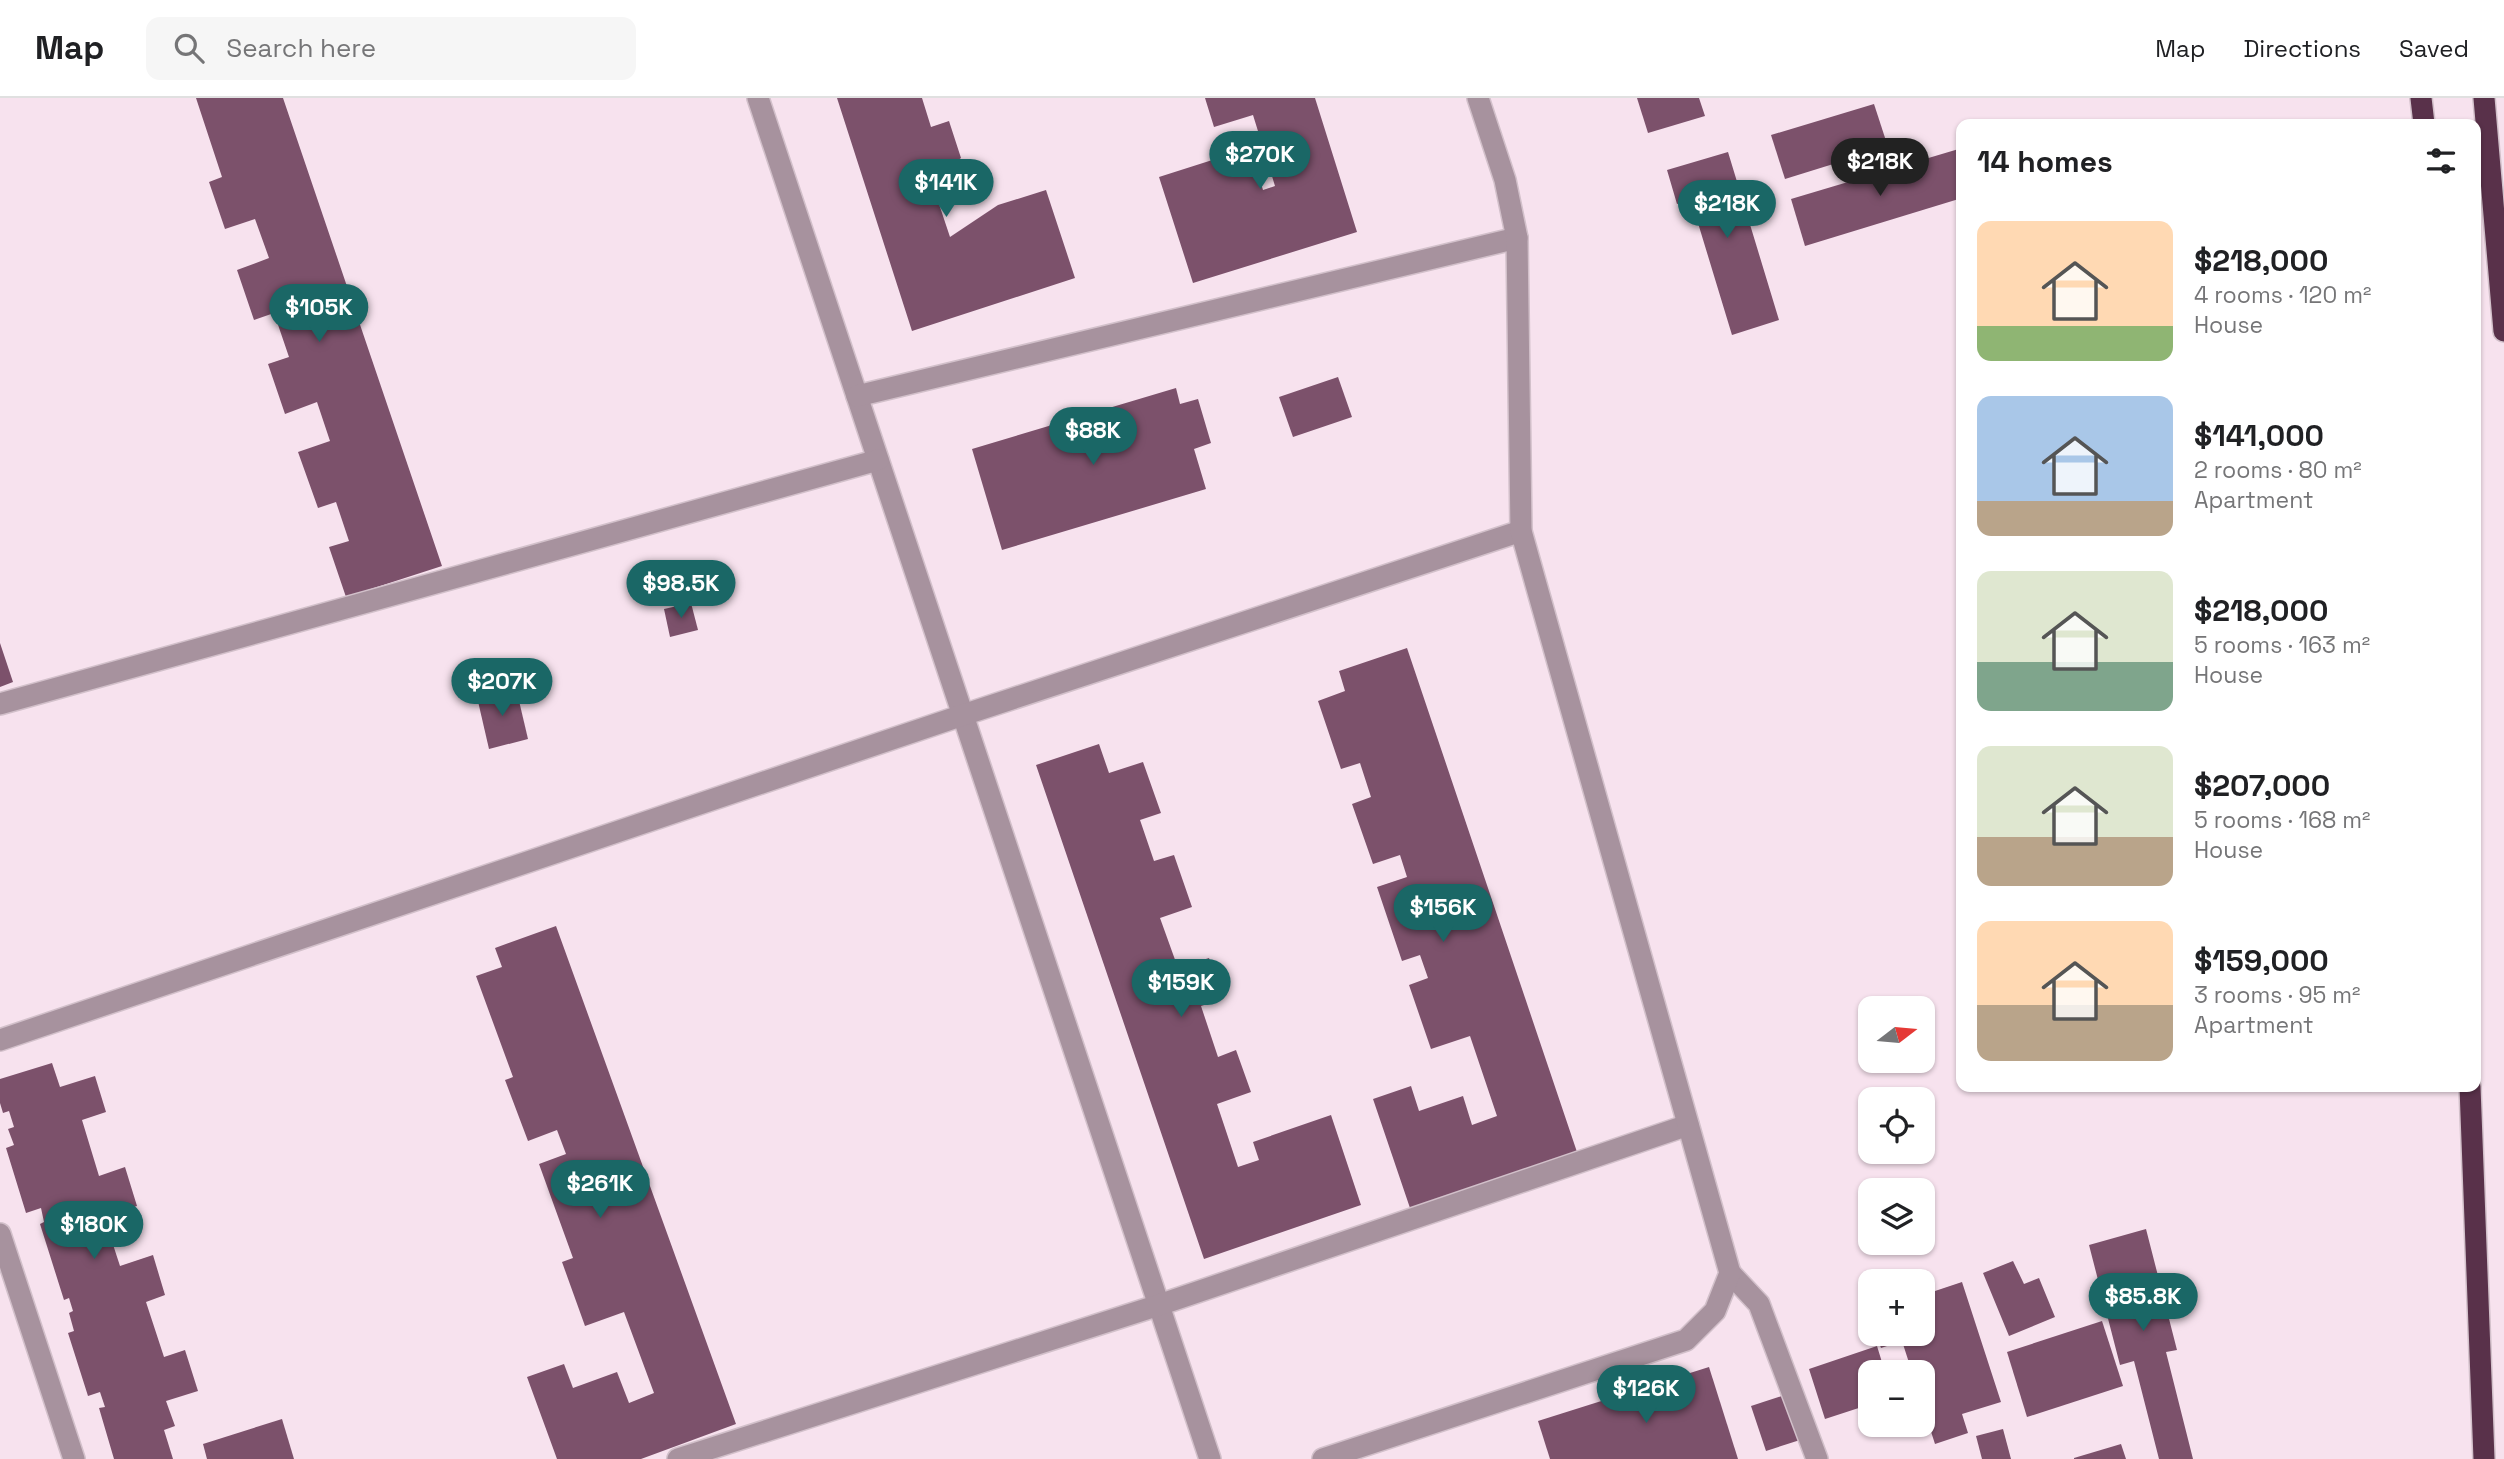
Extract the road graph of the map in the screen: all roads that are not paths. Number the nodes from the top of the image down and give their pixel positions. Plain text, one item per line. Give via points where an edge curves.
1 (758, 98) edge
2 (1478, 98) edge
3 (2421, 98) edge
4 (2484, 98) edge
5 (2423, 119) edge
6 (1517, 238) junction
7 (2504, 331) edge
8 (857, 396) junction
9 (878, 460) junction
10 (1521, 531) junction
11 (0, 704) edge
12 (962, 715) junction
13 (0, 1040) edge
14 (2470, 1092) edge
15 (1688, 1125) junction
16 (0, 1234) edge
17 (1730, 1273) junction
18 (1159, 1305) junction
19 (74, 1459) edge
20 (678, 1459) edge
21 (1210, 1459) edge
22 (1323, 1459) edge
23 (1817, 1459) edge
24 (2484, 1459) edge

1 - 8 street
2 - 6 street via 1505,180
3 - 5 highway
4 - 7 highway
6 - 8 street
6 - 10 street
8 - 9 street
9 - 11 street
9 - 12 street
10 - 12 street
10 - 15 street
12 - 13 street
12 - 18 street
14 - 24 highway
15 - 17 street
15 - 18 street
16 - 19 street
17 - 22 street via 1715,1311 1686,1340
17 - 23 street via 1759,1304
18 - 20 street
18 - 21 street

